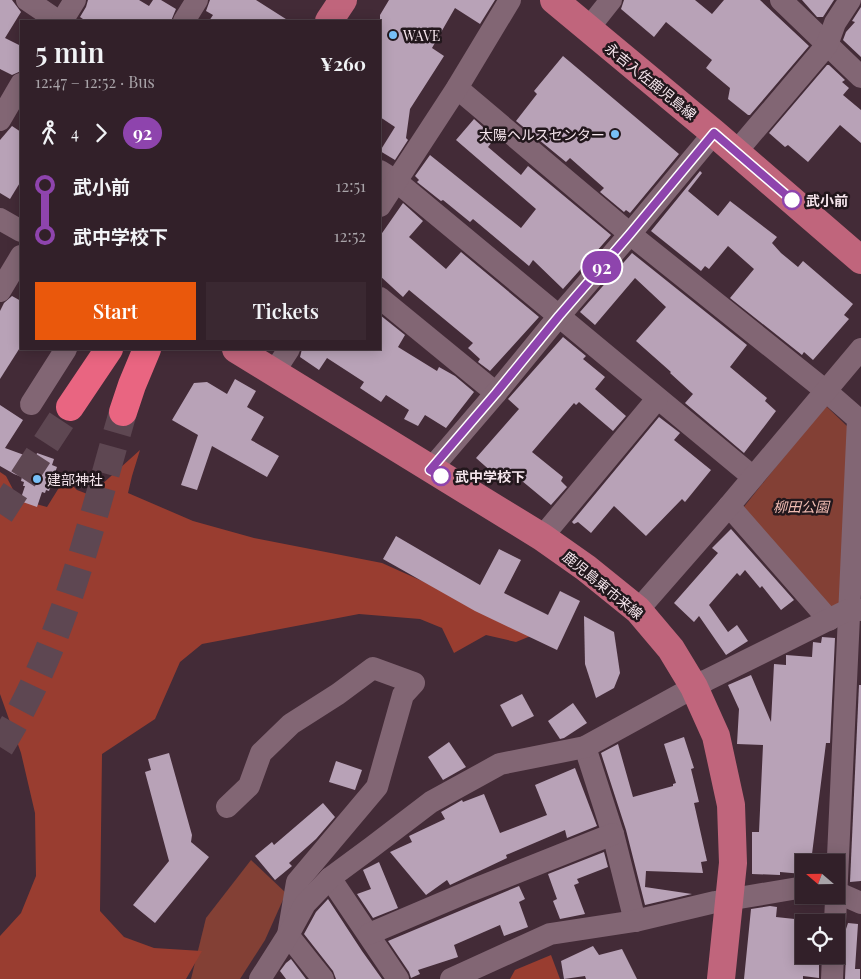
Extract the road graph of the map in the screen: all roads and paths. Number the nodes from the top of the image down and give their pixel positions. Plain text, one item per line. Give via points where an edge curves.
1 (27, 0) edge
2 (75, 0) edge
3 (197, 0) edge
4 (342, 0) edge
5 (510, 0) edge
6 (554, 0) edge
7 (611, 0) edge
8 (781, 0) edge
9 (850, 0) edge
10 (58, 20) edge
11 (61, 20) edge
12 (185, 20) edge
13 (331, 20) edge
14 (588, 29) junction
15 (827, 45) junction
16 (861, 77) edge
17 (457, 88) junction
18 (15, 91) edge
19 (0, 120) edge
20 (714, 133) junction
21 (736, 152) junction
22 (388, 176) edge
23 (381, 202) edge
24 (0, 219) edge
25 (20, 229) edge
26 (630, 234) junction
27 (20, 258) edge
28 (861, 260) edge
29 (0, 291) edge
30 (381, 299) edge
31 (559, 316) junction
32 (861, 349) edge
33 (65, 350) edge
34 (109, 350) edge
35 (147, 350) edge
36 (238, 350) edge
37 (288, 350) edge
38 (274, 372) junction
39 (826, 391) junction
40 (496, 393) junction
41 (657, 399) junction
42 (31, 404) dead end
43 (70, 407) tunnel mouth
44 (123, 412) tunnel mouth
45 (430, 470) junction
46 (753, 477) junction
47 (729, 506) junction
48 (542, 537) junction
49 (638, 610) junction
50 (846, 613) edge
51 (694, 687) junction
52 (585, 747) junction
53 (852, 775) edge
54 (227, 807) dead end
55 (613, 834) junction
56 (841, 854) edge
57 (330, 878) junction
58 (795, 889) edge
59 (845, 896) edge
60 (730, 900) junction
61 (861, 903) edge
62 (635, 921) junction
63 (369, 934) junction
64 (288, 935) junction
65 (833, 964) edge
66 (260, 979) edge
67 (322, 979) edge
68 (398, 979) edge
69 (451, 979) edge
70 (721, 979) edge
71 (832, 979) edge

1 - 10 street
2 - 11 street
3 - 12 street
4 - 13 main road
5 - 17 street
6 - 14 main road, 永吉入佐鹿児島線
7 - 14 street
8 - 15 street
9 - 15 street via 835,23
14 - 20 main road, 永吉入佐鹿児島線
15 - 16 street
15 - 21 street
17 - 22 street
17 - 26 street
18 - 19 street
20 - 21 main road, 永吉入佐鹿児島線
20 - 26 street
21 - 28 main road, 永吉入佐鹿児島線
22 - 23 street
22 - 31 street
24 - 25 street
26 - 31 street
26 - 39 street
27 - 29 street
30 - 40 street
31 - 40 street
31 - 41 street
32 - 39 street
33 - 42 street
34 - 43 highway
35 - 44 highway
36 - 38 main road, 鹿児島東市来線
37 - 38 street
38 - 45 main road, 鹿児島東市来線
39 - 46 street
39 - 50 street via 858,419
40 - 45 street
41 - 46 street
41 - 48 street
45 - 48 main road, 鹿児島東市来線
46 - 47 street
47 - 49 street
47 - 50 street
48 - 49 main road, 鹿児島東市来線
49 - 51 main road, 鹿児島東市来線 via 671,649
50 - 51 street
50 - 53 street
51 - 52 street
51 - 60 main road, 鹿児島東市来線 via 716,736 731,805 733,863
52 - 55 street
52 - 57 street via 500,764 431,802
53 - 56 street
54 - 64 street via 249,786 261,753 291,724 373,668 414,683 403,695 377,787 297,882
55 - 62 street
55 - 63 street
57 - 63 street
57 - 64 street via 305,904
58 - 60 street
59 - 61 street
60 - 62 street
60 - 70 main road, 鹿児島東市来線
62 - 69 street via 550,934
63 - 68 street
64 - 66 street
64 - 67 street
65 - 71 street

